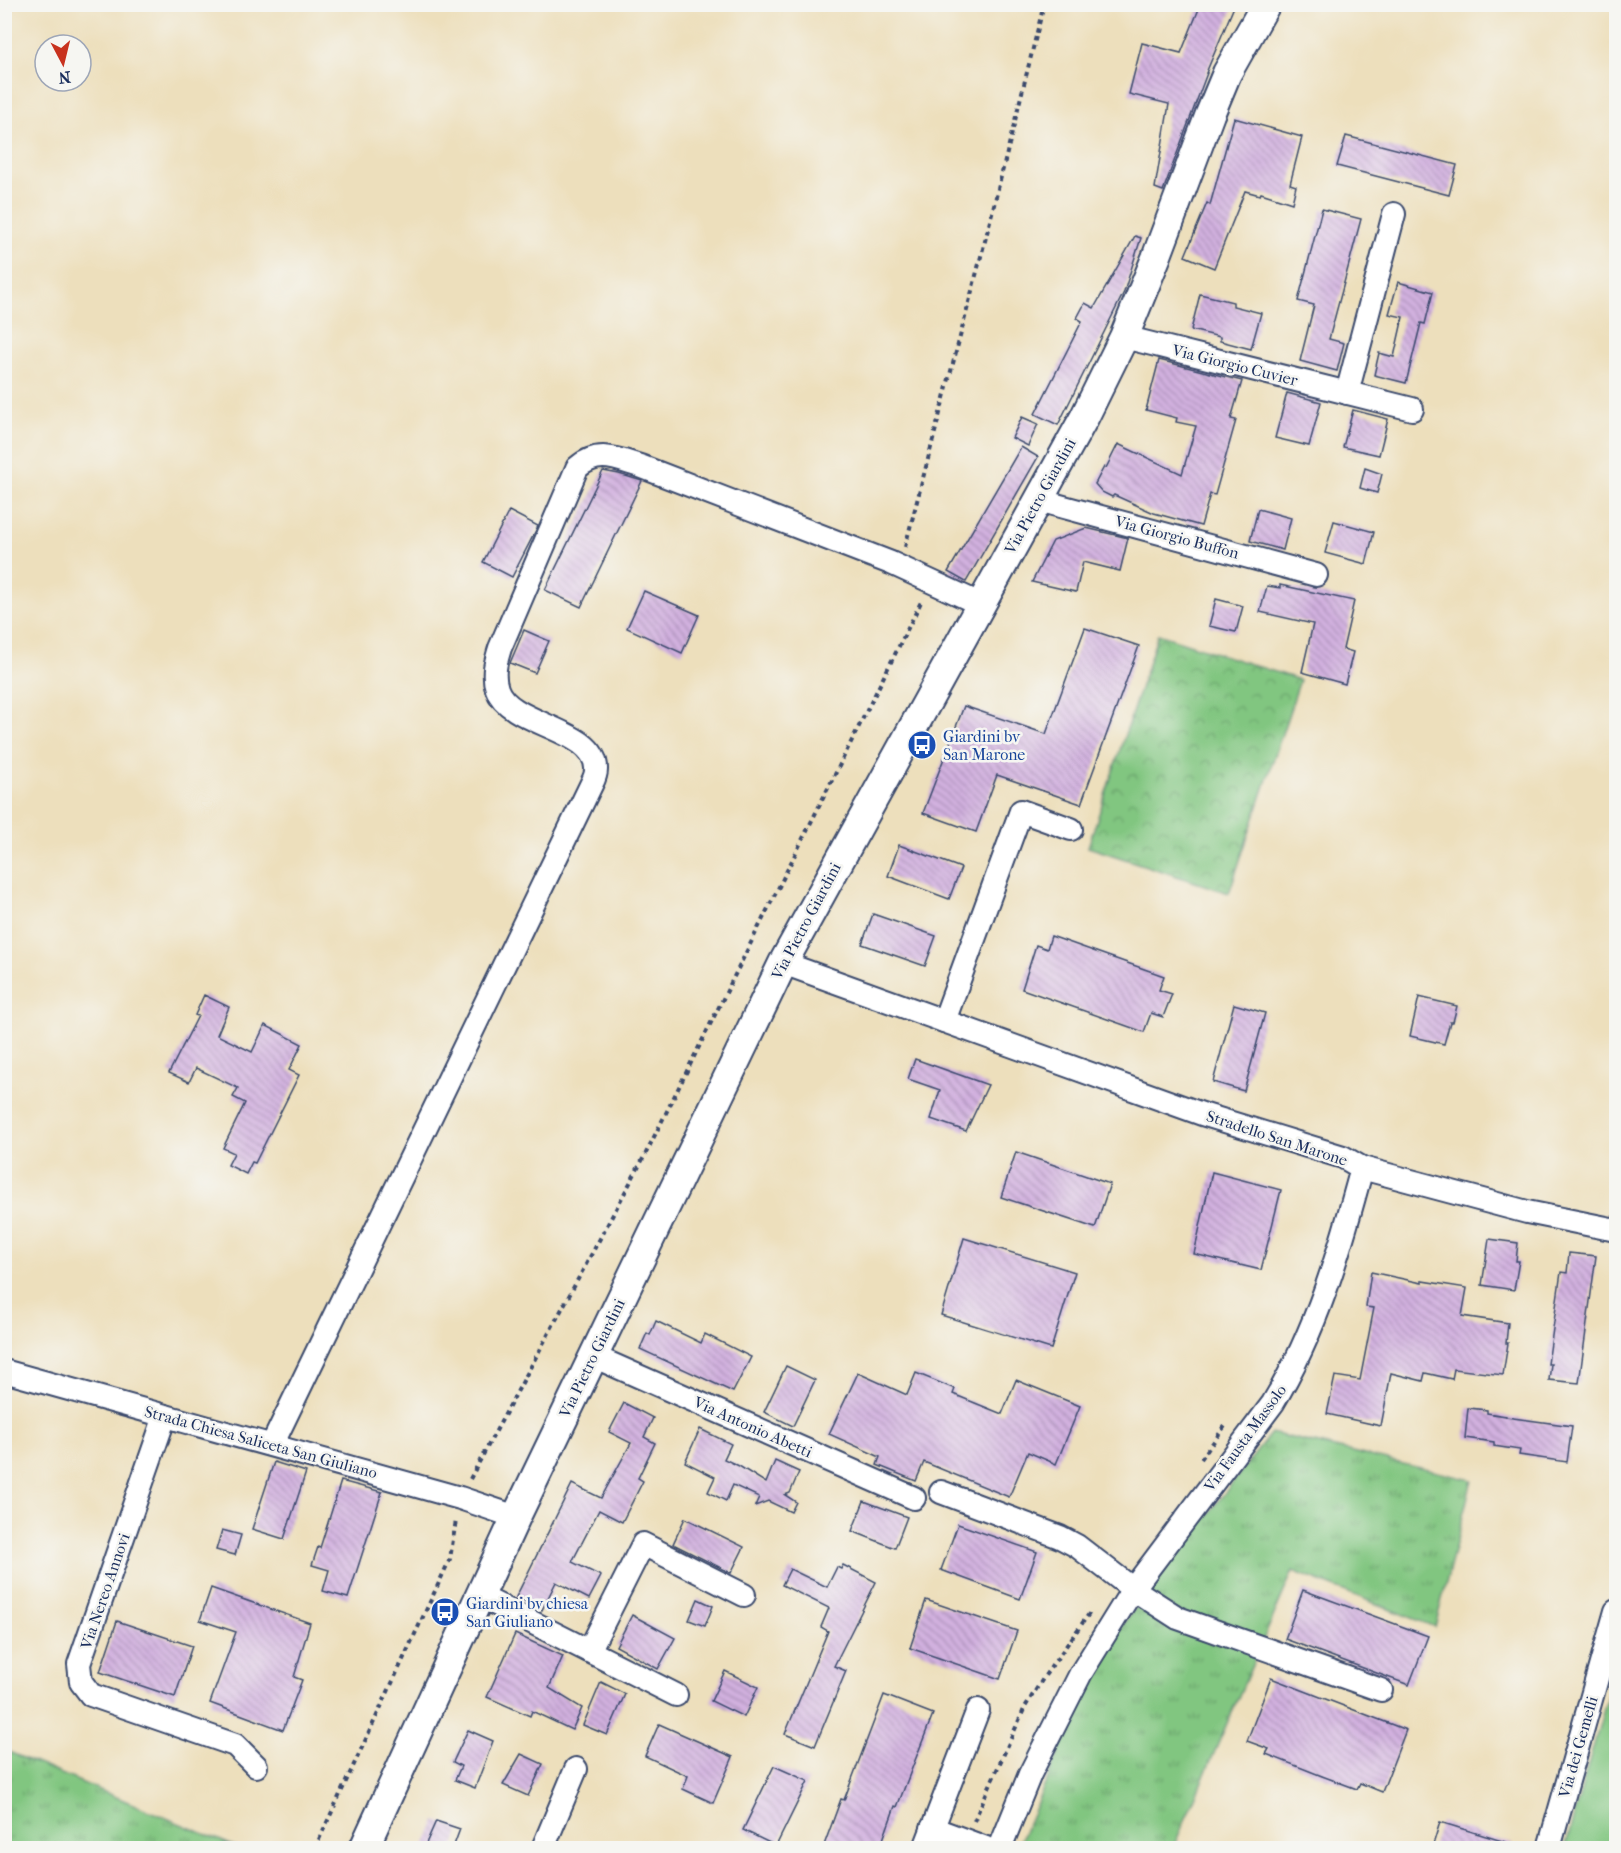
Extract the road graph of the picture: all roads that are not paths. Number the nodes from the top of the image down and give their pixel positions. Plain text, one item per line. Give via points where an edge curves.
1 (1266, 4) edge
2 (1394, 214) dead end
3 (1124, 337) junction
4 (1347, 393) junction
5 (1412, 409) dead end
6 (1038, 500) junction
7 (1316, 574) dead end
8 (980, 604) junction
9 (1071, 829) dead end
10 (783, 963) junction
11 (944, 1021) junction
12 (1362, 1168) junction
13 (1617, 1230) edge
14 (593, 1356) junction
15 (4, 1371) edge
16 (165, 1416) junction
17 (272, 1445) junction
18 (941, 1492) dead end
19 (914, 1498) dead end
20 (516, 1517) junction
21 (1124, 1582) junction
22 (744, 1595) dead end
23 (480, 1596) junction
24 (1617, 1611) edge
25 (589, 1651) junction
26 (1381, 1690) dead end
27 (676, 1695) dead end
28 (978, 1710) dead end
29 (256, 1766) dead end
30 (576, 1768) dead end
31 (929, 1838) edge
32 (976, 1844) edge
33 (364, 1848) edge
34 (543, 1848) edge
35 (1000, 1848) edge
36 (1549, 1848) edge

1 - 3 main road, Via Pietro Giardini via 1227,74
2 - 4 street
3 - 4 street, Via Giorgio Cuvier
3 - 6 main road, Via Pietro Giardini
4 - 5 street, Via Giorgio Cuvier
6 - 7 street, Via Giorgio Buffon
6 - 8 main road, Via Pietro Giardini
8 - 10 main road, Via Pietro Giardini
8 - 17 street via 891,563 640,466 597,456 586,459 577,468 494,668 497,689 505,704 582,743 594,759 592,783
9 - 11 street via 1021,811
10 - 11 street, Stradello San Marone
10 - 14 main road, Via Pietro Giardini
11 - 12 street, Stradello San Marone via 1202,1114 1343,1157
12 - 13 street, Stradello San Marone via 1527,1212
12 - 21 street, Via Fausta Massolo via 1338,1255 1290,1374 1273,1403
14 - 19 street, Via Antonio Abetti
14 - 20 main road, Via Pietro Giardini
15 - 16 street, Strada Chiesa Saliceta San Giuliano
16 - 17 street, Strada Chiesa Saliceta San Giuliano
16 - 29 street, Via Nereo Annovi via 80,1664 81,1682 91,1695 235,1745
17 - 20 street, Strada Chiesa Saliceta San Giuliano
18 - 21 street via 1060,1537
20 - 23 main road, Via Pietro Giardini
21 - 26 street via 1178,1618
21 - 35 street, Via Fausta Massolo via 1030,1773
22 - 25 street via 643,1545
23 - 25 street
23 - 33 main road, Via Pietro Giardini
24 - 36 street, Via dei Gemelli
25 - 27 street
28 - 31 street
30 - 34 street
31 - 32 street

